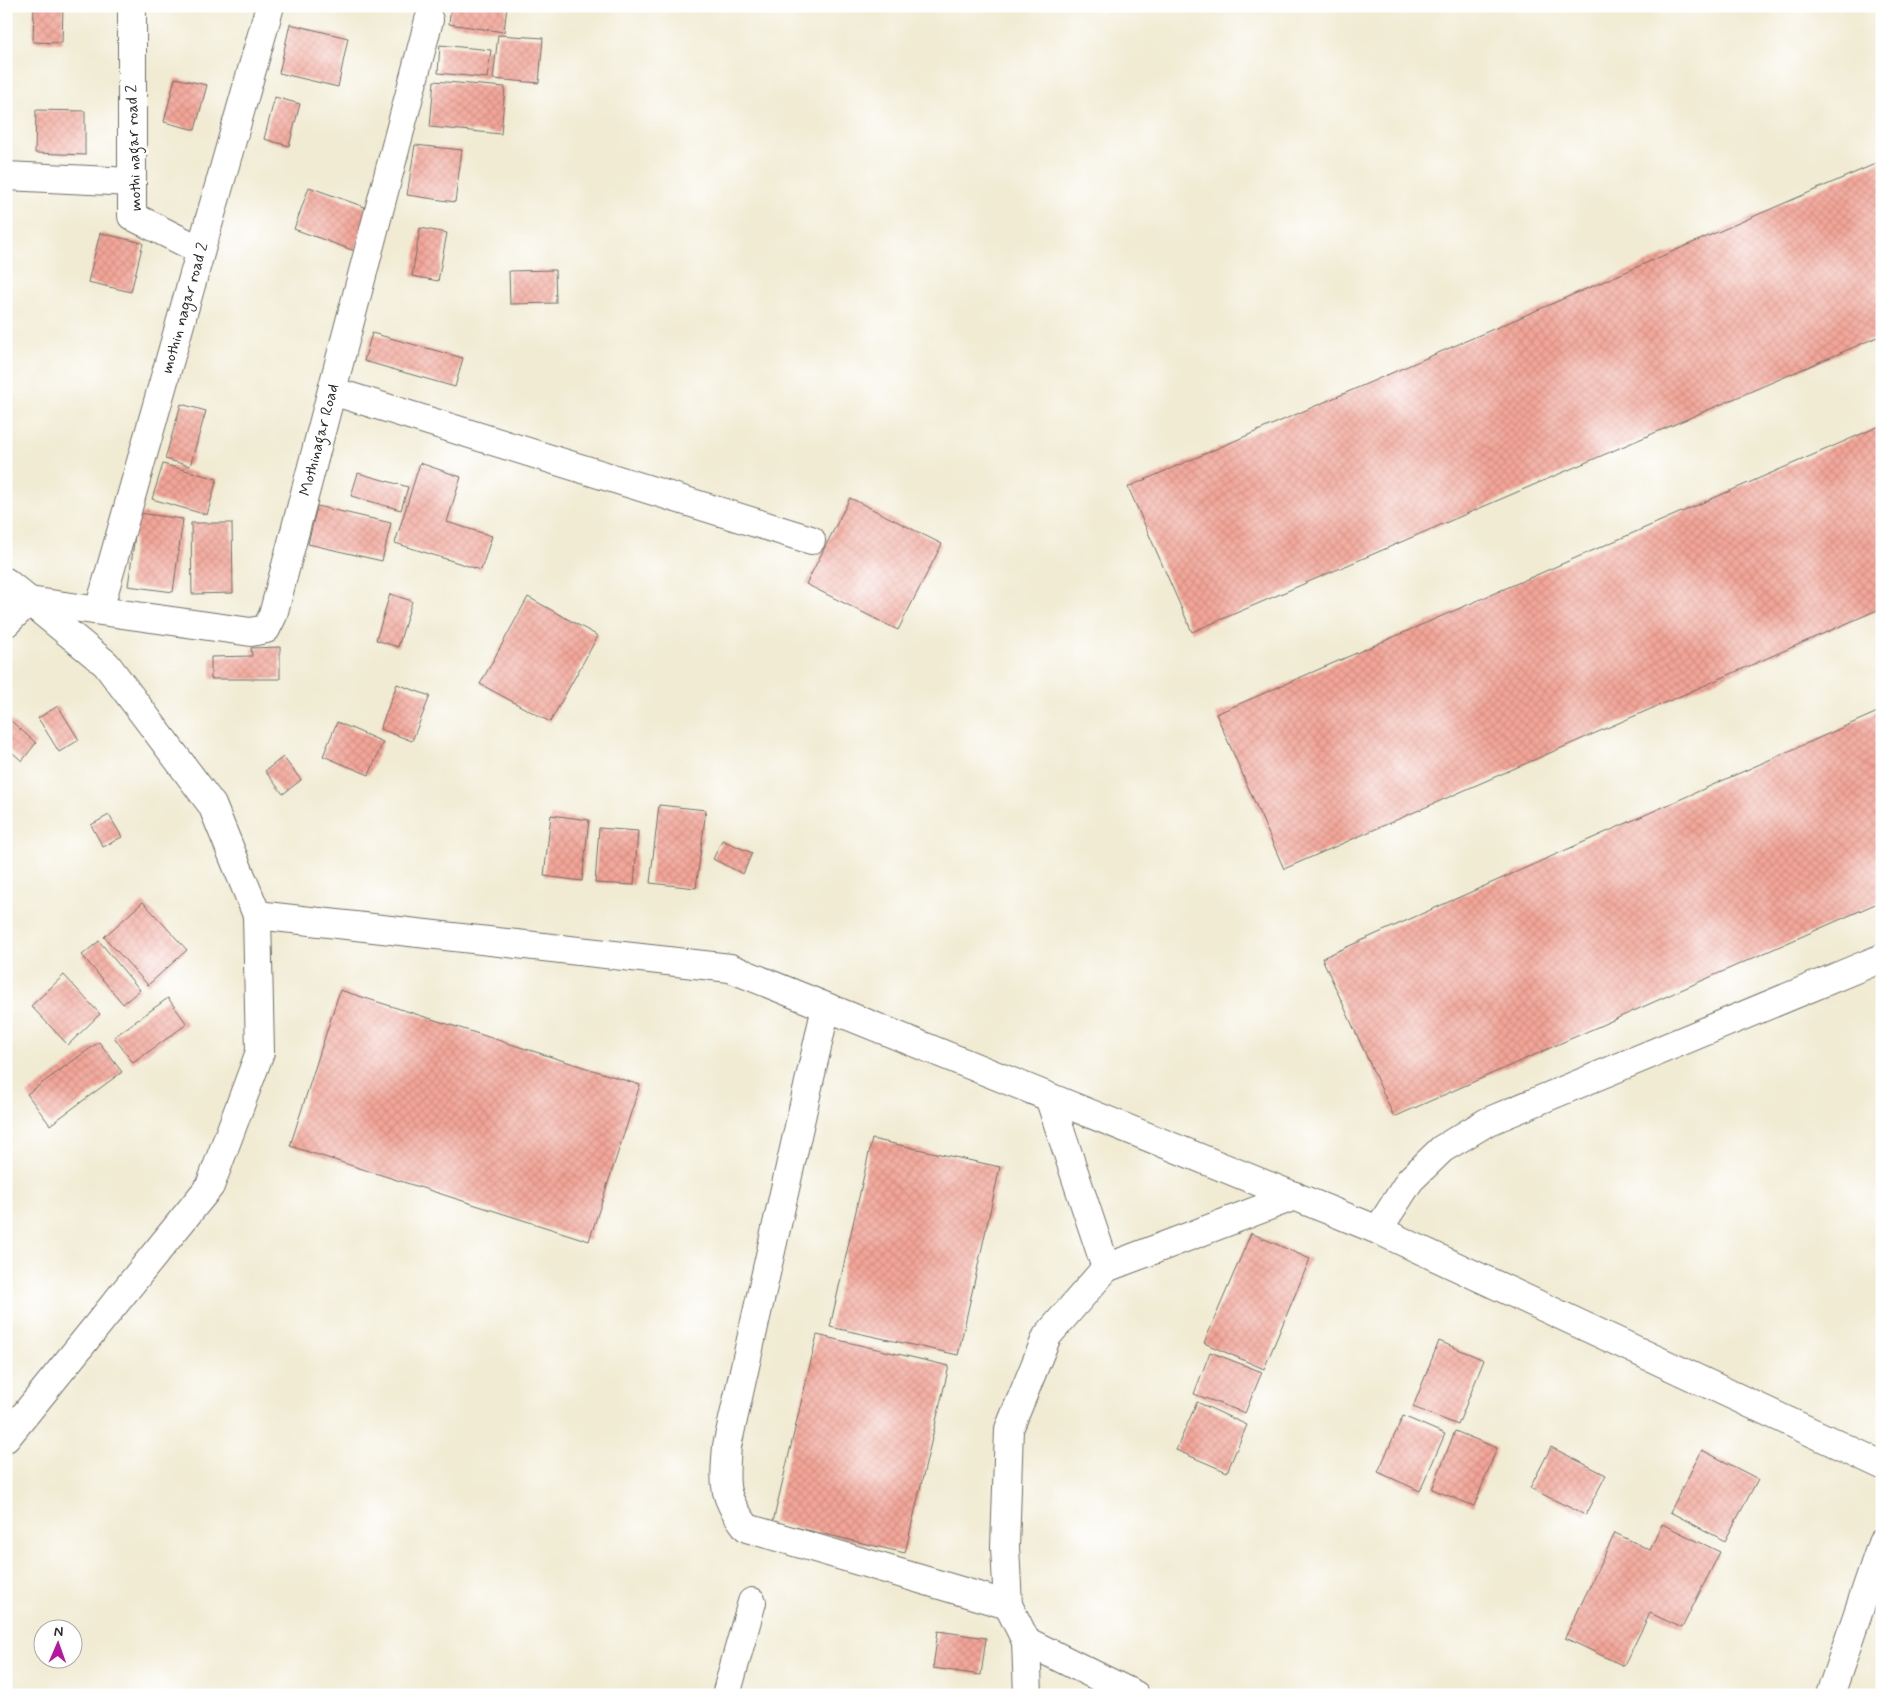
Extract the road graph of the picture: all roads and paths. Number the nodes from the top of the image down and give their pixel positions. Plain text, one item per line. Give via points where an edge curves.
1 (132, 6) edge
2 (270, 6) edge
3 (430, 20) dead end
4 (6, 176) edge
5 (132, 182) junction
6 (200, 250) junction
7 (332, 391) junction
8 (811, 540) dead end
9 (6, 582) edge
10 (29, 600) junction
11 (99, 610) junction
12 (6, 623) edge
13 (257, 915) junction
14 (1881, 959) edge
15 (826, 1007) junction
16 (1049, 1097) junction
17 (1295, 1196) junction
18 (1378, 1230) junction
19 (1106, 1268) junction
20 (6, 1438) edge
21 (1882, 1465) edge
22 (1882, 1543) edge
23 (752, 1602) dead end
24 (1008, 1605) junction
25 (1026, 1641) junction
26 (726, 1695) edge
27 (1028, 1695) edge
28 (1135, 1695) edge
29 (1830, 1695) edge

1 - 5 street, mothi nagar road 2
2 - 6 street, mothin nagar road 2
3 - 7 street, Mothinagar Road
4 - 5 street
5 - 6 street, mothi nagar road 2 via 132,216
6 - 11 street, mothin nagar road 2
7 - 8 street
7 - 11 street, Mothinagar Road via 273,615 266,629 251,632
9 - 10 street
10 - 11 street, Mothinagar Road
10 - 12 street
10 - 13 street via 106,664 212,805
13 - 15 street via 730,968
13 - 20 street via 260,1052 210,1186
14 - 18 street via 1487,1122 1442,1149 1410,1180
15 - 16 street
15 - 24 street via 727,1446 724,1485 731,1507 747,1528
16 - 17 street
16 - 19 street
17 - 18 street
17 - 19 street
18 - 21 street
19 - 24 street via 1047,1336 1009,1428 1005,1547
22 - 29 street
23 - 26 street
24 - 25 street
25 - 27 street
25 - 28 street

